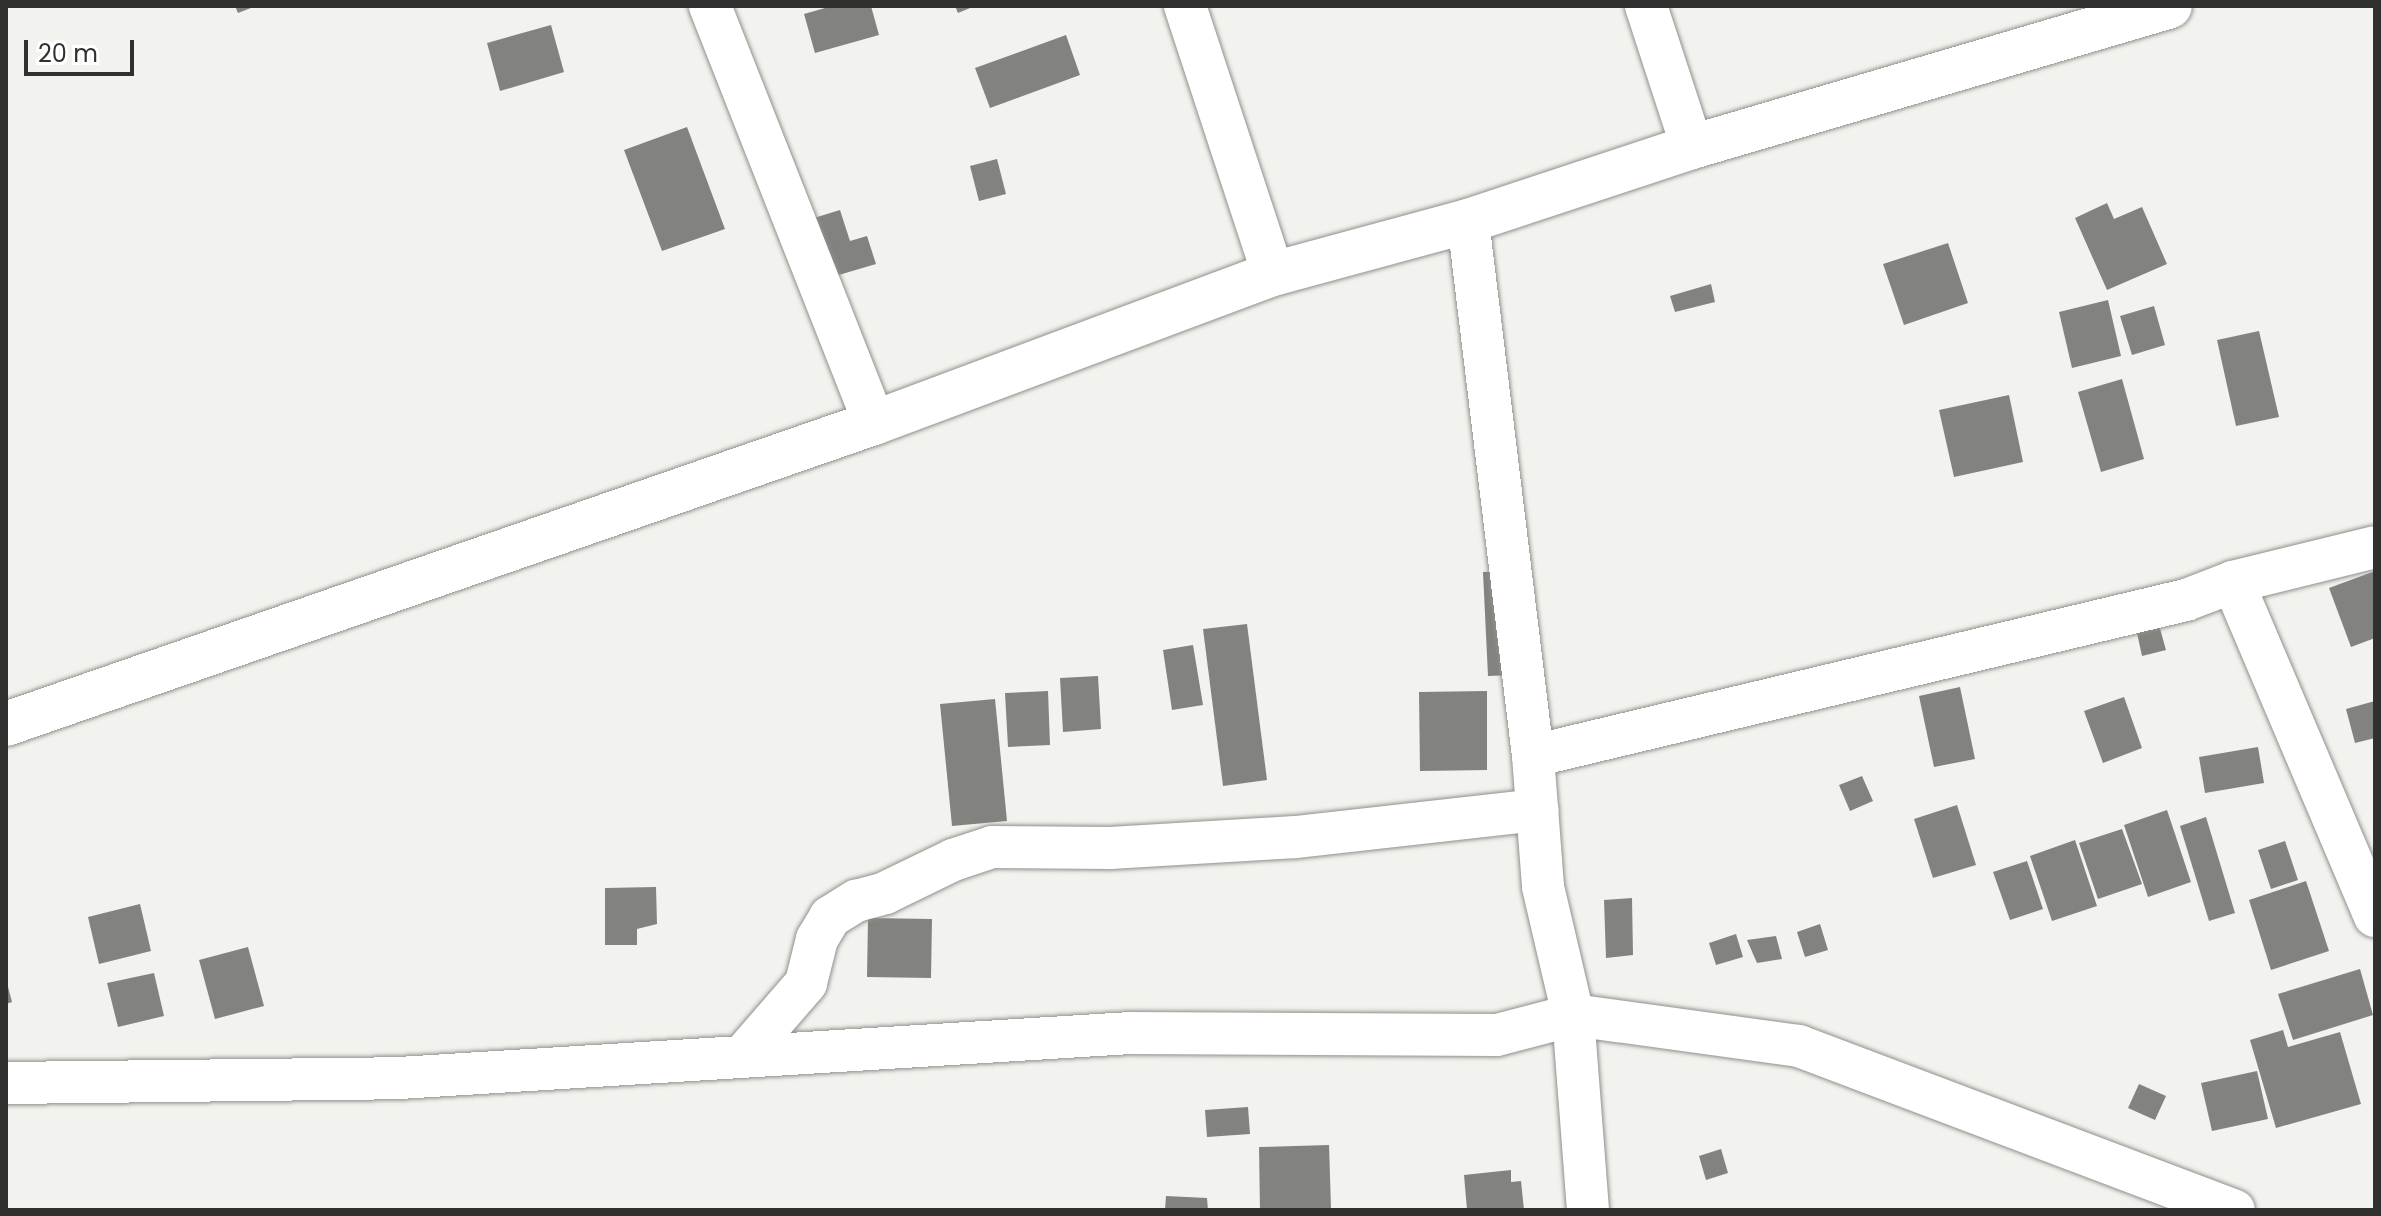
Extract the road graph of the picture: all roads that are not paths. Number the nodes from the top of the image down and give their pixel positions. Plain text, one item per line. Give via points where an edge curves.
1 (710, 6) edge
2 (1185, 6) edge
3 (1646, 6) edge
4 (2152, 9) edge
5 (1692, 147) junction
6 (1468, 221) junction
7 (1273, 274) junction
8 (874, 423) junction
9 (2375, 547) edge
10 (2233, 582) junction
11 (6, 724) edge
12 (1533, 756) junction
13 (1537, 810) junction
14 (2375, 916) edge
15 (1573, 1015) junction
16 (742, 1057) junction
17 (6, 1083) edge
18 (1588, 1210) edge
19 (2234, 1210) edge

1 - 8 street
2 - 7 street
3 - 5 street
4 - 5 street
5 - 6 street
6 - 7 street
6 - 12 street
7 - 8 street
8 - 11 street
9 - 10 street
10 - 12 street via 2186,600
10 - 14 street
12 - 13 street
13 - 15 street via 1543,887
13 - 16 street via 1296,837 1110,848 992,847 856,901 830,917 809,960 806,983
15 - 16 street via 1497,1035 1130,1033
15 - 18 street
15 - 19 street via 1799,1046
16 - 17 street via 399,1078

